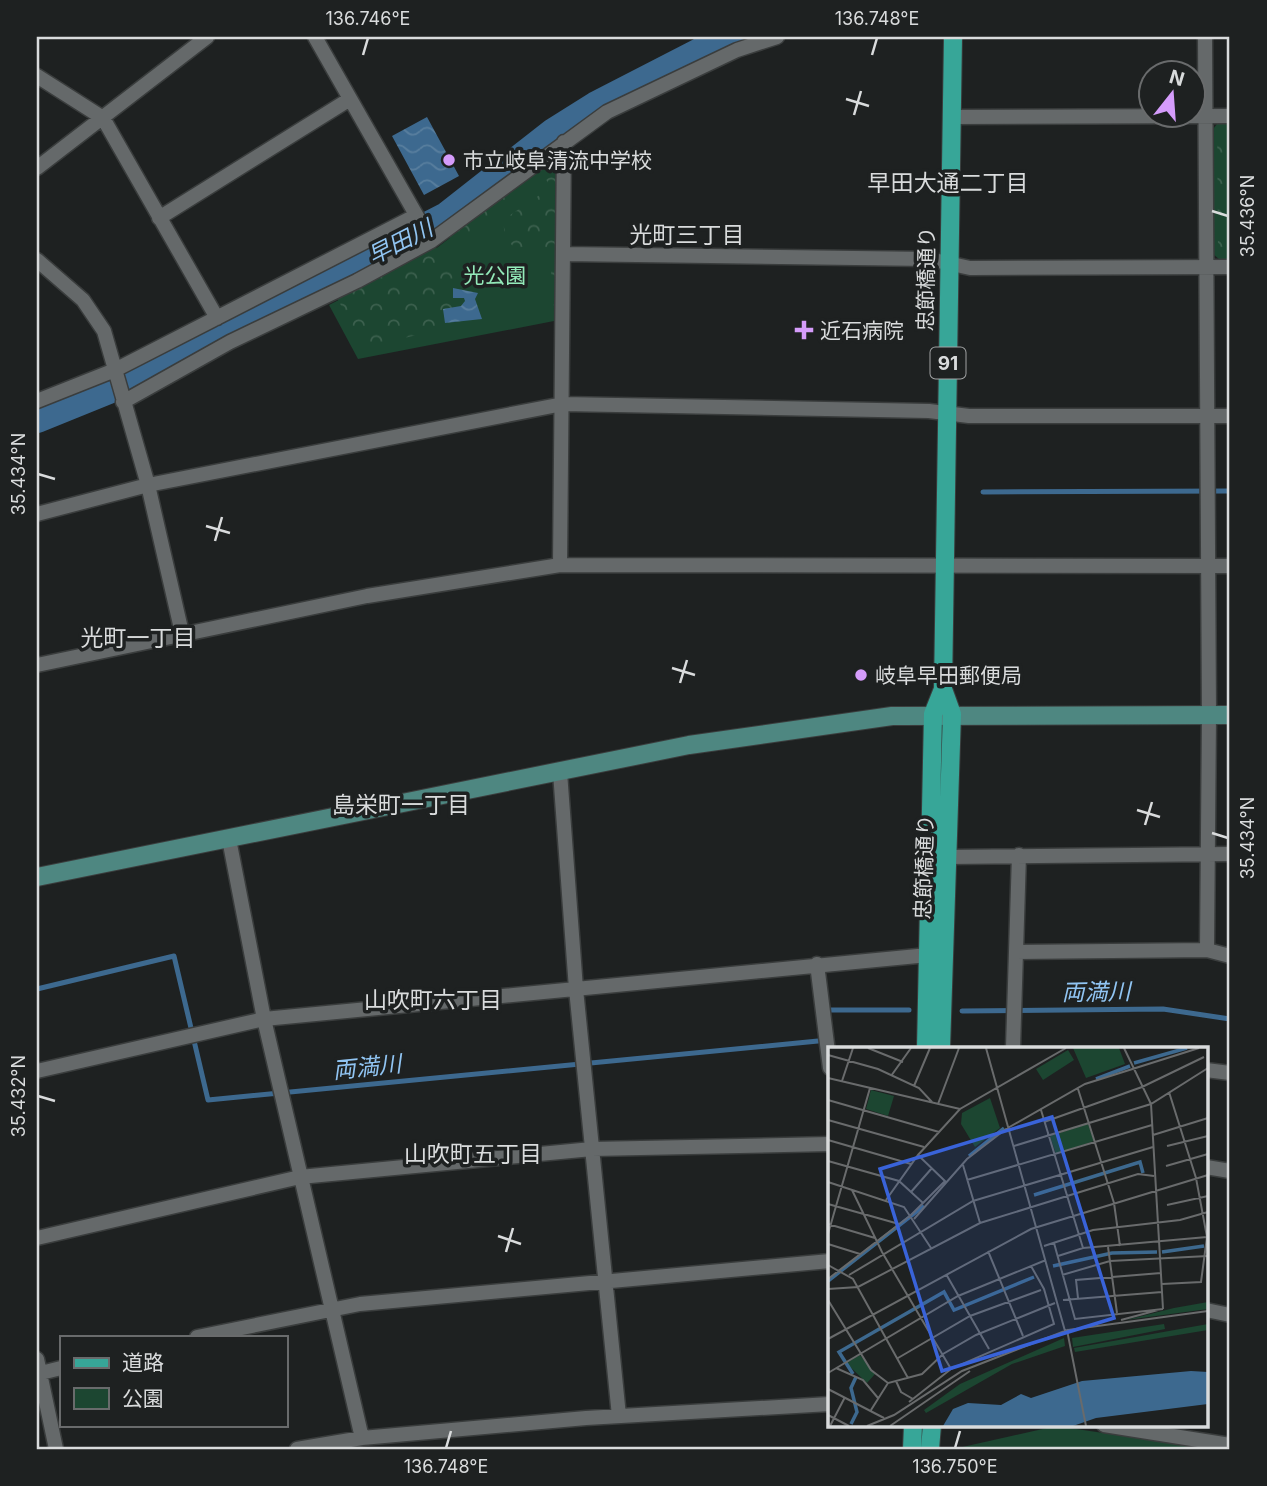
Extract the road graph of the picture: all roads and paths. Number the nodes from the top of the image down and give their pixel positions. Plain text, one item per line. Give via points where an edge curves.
1 (207, 37) edge
2 (315, 37) edge
3 (777, 37) edge
4 (953, 37) edge
5 (1205, 37) edge
6 (1205, 60) edge
7 (37, 76) edge
8 (349, 99) junction
9 (1138, 116) edge
10 (1208, 116) edge
11 (1230, 116) edge
12 (951, 117) junction
13 (103, 118) junction
14 (1205, 130) edge
15 (564, 142) junction
16 (37, 168) edge
17 (416, 217) junction
18 (159, 218) junction
19 (429, 238) junction
20 (564, 254) junction
21 (37, 260) edge
22 (949, 265) junction
23 (1230, 267) edge
24 (1205, 268) junction
25 (217, 318) junction
26 (115, 373) junction
27 (122, 398) junction
28 (37, 401) edge
29 (564, 404) junction
30 (947, 413) junction
31 (1206, 416) junction
32 (1230, 416) edge
33 (148, 485) junction
34 (37, 514) edge
35 (560, 565) junction
36 (1208, 566) junction
37 (1230, 566) edge
38 (944, 568) junction
39 (182, 633) junction
40 (37, 665) edge
41 (943, 689) junction
42 (952, 714) junction
43 (933, 715) junction
44 (1209, 715) junction
45 (1230, 715) edge
46 (560, 772) junction
47 (229, 839) junction
48 (1230, 854) edge
49 (1019, 855) junction
50 (1208, 855) junction
51 (947, 857) junction
52 (37, 877) edge
53 (1207, 950) junction
54 (1016, 952) junction
55 (928, 955) junction
56 (1230, 956) edge
57 (817, 964) junction
58 (576, 989) junction
59 (264, 1019) junction
60 (926, 1047) edge
61 (941, 1047) edge
62 (1013, 1047) edge
63 (828, 1052) edge
64 (1208, 1070) edge
65 (37, 1071) edge
66 (1230, 1073) edge
67 (828, 1144) edge
68 (592, 1149) junction
69 (1208, 1167) edge
70 (1230, 1171) edge
71 (300, 1177) junction
72 (37, 1238) edge
73 (828, 1261) edge
74 (605, 1280) junction
75 (332, 1309) junction
76 (1208, 1310) edge
77 (1230, 1315) edge
78 (202, 1336) edge
79 (38, 1368) edge
80 (60, 1368) edge
81 (828, 1404) edge
82 (619, 1416) junction
83 (913, 1426) edge
84 (932, 1426) edge
85 (1110, 1426) edge
86 (362, 1438) junction
87 (1230, 1445) edge
88 (56, 1449) edge
89 (297, 1449) edge
90 (912, 1449) edge
91 (930, 1449) edge

1 - 13 street
2 - 8 street
3 - 15 street via 737,50 607,112
4 - 12 main road, 忠節橋通り / 91
5 - 6 street
7 - 13 street
8 - 17 street
8 - 18 street
9 - 12 street
10 - 11 street
12 - 22 main road, 忠節橋通り / 91
13 - 16 street
13 - 18 street
14 - 24 street
15 - 19 street
15 - 20 street
17 - 19 street
17 - 25 street
18 - 25 street
19 - 27 street
20 - 22 street via 929,259
20 - 29 street
21 - 26 street via 83,300 104,331
22 - 24 street
22 - 30 main road, 忠節橋通り / 91
23 - 24 street
24 - 31 street
25 - 26 street
26 - 27 street
26 - 28 street
27 - 33 street
29 - 30 street
29 - 33 street
29 - 35 street via 559,459
30 - 31 street
30 - 38 main road, 忠節橋通り / 91
31 - 32 street
31 - 36 street
33 - 34 street
33 - 39 street
35 - 38 street
35 - 39 street
36 - 37 street
36 - 38 street
36 - 44 street
38 - 41 main road, 忠節橋通り / 91
39 - 40 street
41 - 42 main road, 忠節橋通り / 91
41 - 43 main road, 忠節橋通り / 91
42 - 43 street
42 - 44 street
42 - 51 main road, 忠節橋通り / 91
43 - 46 street via 892,716 689,745
43 - 55 main road, 忠節橋通り / 91
44 - 45 street
44 - 50 street
46 - 47 street
46 - 58 street
47 - 52 street
47 - 59 street
48 - 50 street
49 - 50 street
49 - 51 street
49 - 54 street
50 - 53 street
51 - 61 main road, 忠節橋通り / 91
53 - 54 street
53 - 56 street
54 - 62 street
55 - 57 street
55 - 60 main road, 忠節橋通り / 91
57 - 58 street
57 - 63 street
58 - 59 street
58 - 68 street
59 - 65 street
59 - 71 street
64 - 66 street
67 - 68 street
68 - 71 street
68 - 74 street
69 - 70 street
71 - 72 street
71 - 75 street
73 - 74 street
74 - 75 street
74 - 82 street
75 - 78 street
75 - 86 street
76 - 77 street
79 - 80 street
79 - 88 street
81 - 82 street
82 - 86 street
83 - 90 main road
84 - 91 main road
85 - 87 street
86 - 89 street

